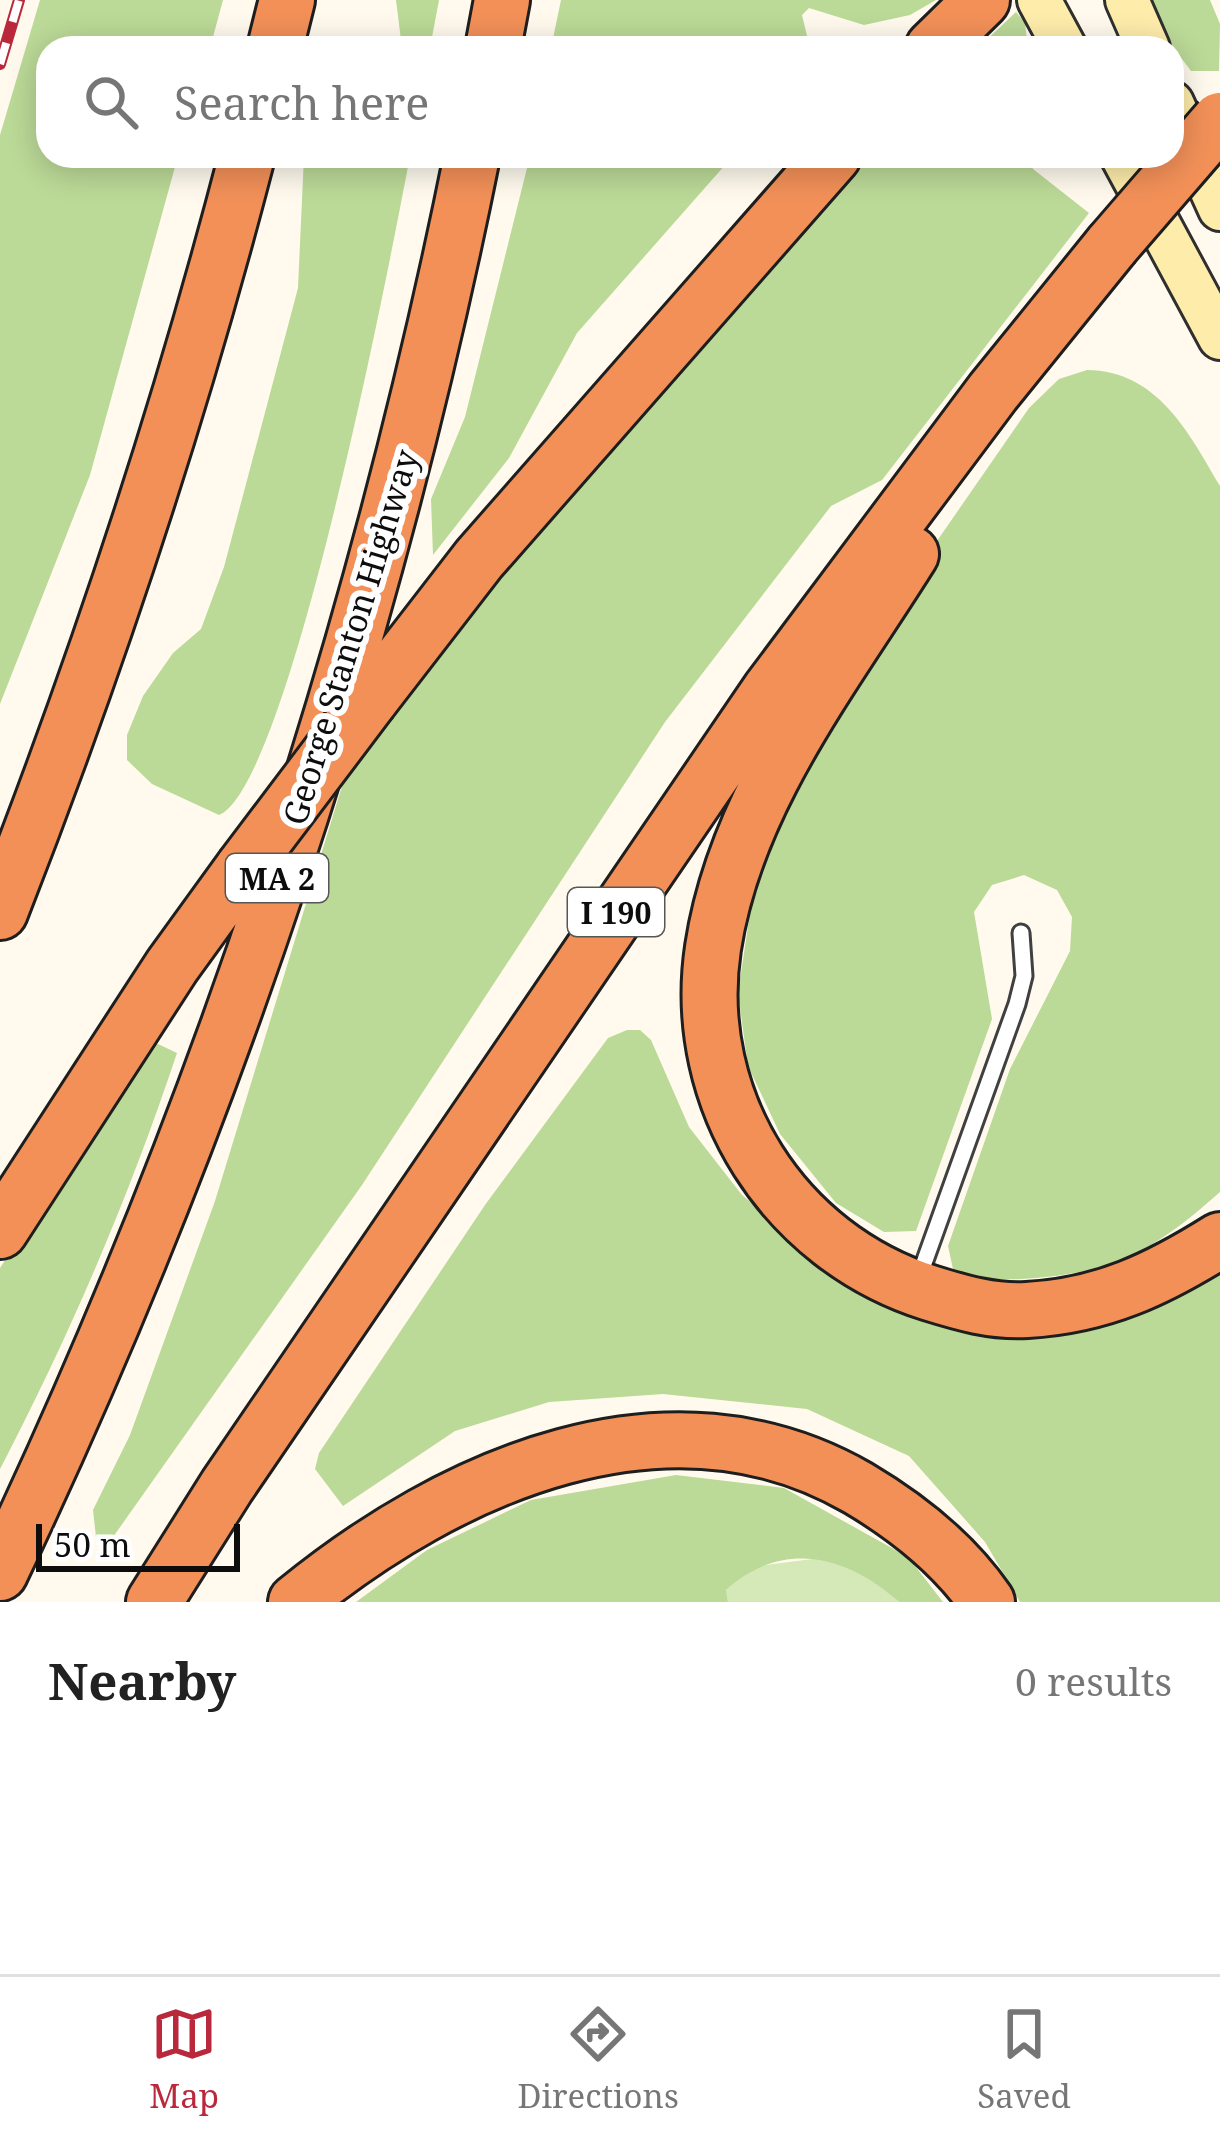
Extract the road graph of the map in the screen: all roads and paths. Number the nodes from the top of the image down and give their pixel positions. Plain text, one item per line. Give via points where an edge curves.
1 (287, 0) edge
2 (502, 0) edge
3 (1039, 0) edge
4 (1126, 0) edge
5 (278, 36) edge
6 (495, 36) edge
7 (1058, 36) edge
8 (1142, 36) edge
9 (1220, 121) edge
10 (1184, 129) edge
11 (1184, 162) edge
12 (244, 168) edge
13 (470, 168) edge
14 (822, 168) edge
15 (1128, 168) edge
16 (1179, 168) edge
17 (1220, 208) edge
18 (1076, 292) junction
19 (1220, 338) edge
20 (0, 912) edge
21 (1021, 933) dead end
22 (0, 1231) edge
23 (1220, 1240) edge
24 (915, 1288) junction
25 (0, 1574) edge
26 (154, 1602) edge
27 (296, 1602) edge
28 (987, 1602) edge

1 - 5 highway
2 - 6 highway
3 - 7 main road
4 - 8 main road
9 - 11 highway, I 190, bridge
10 - 17 main road
12 - 20 highway via 149,506
13 - 25 highway, George Stanton Highway / MA 2 via 430,366 376,566 257,941 194,1124
14 - 22 highway, bridge via 494,541 370,700 148,1002
15 - 19 main road
16 - 18 highway, I 190, bridge
18 - 24 highway via 769,781 741,846 713,951 718,1076 755,1158 834,1246
18 - 26 highway, I 190 via 770,690
21 - 24 lane via 1017,1004
23 - 24 highway via 1157,1279 1097,1302 1008,1310
27 - 28 highway via 370,1546 463,1493 601,1446 657,1438 739,1443 835,1475 898,1511

